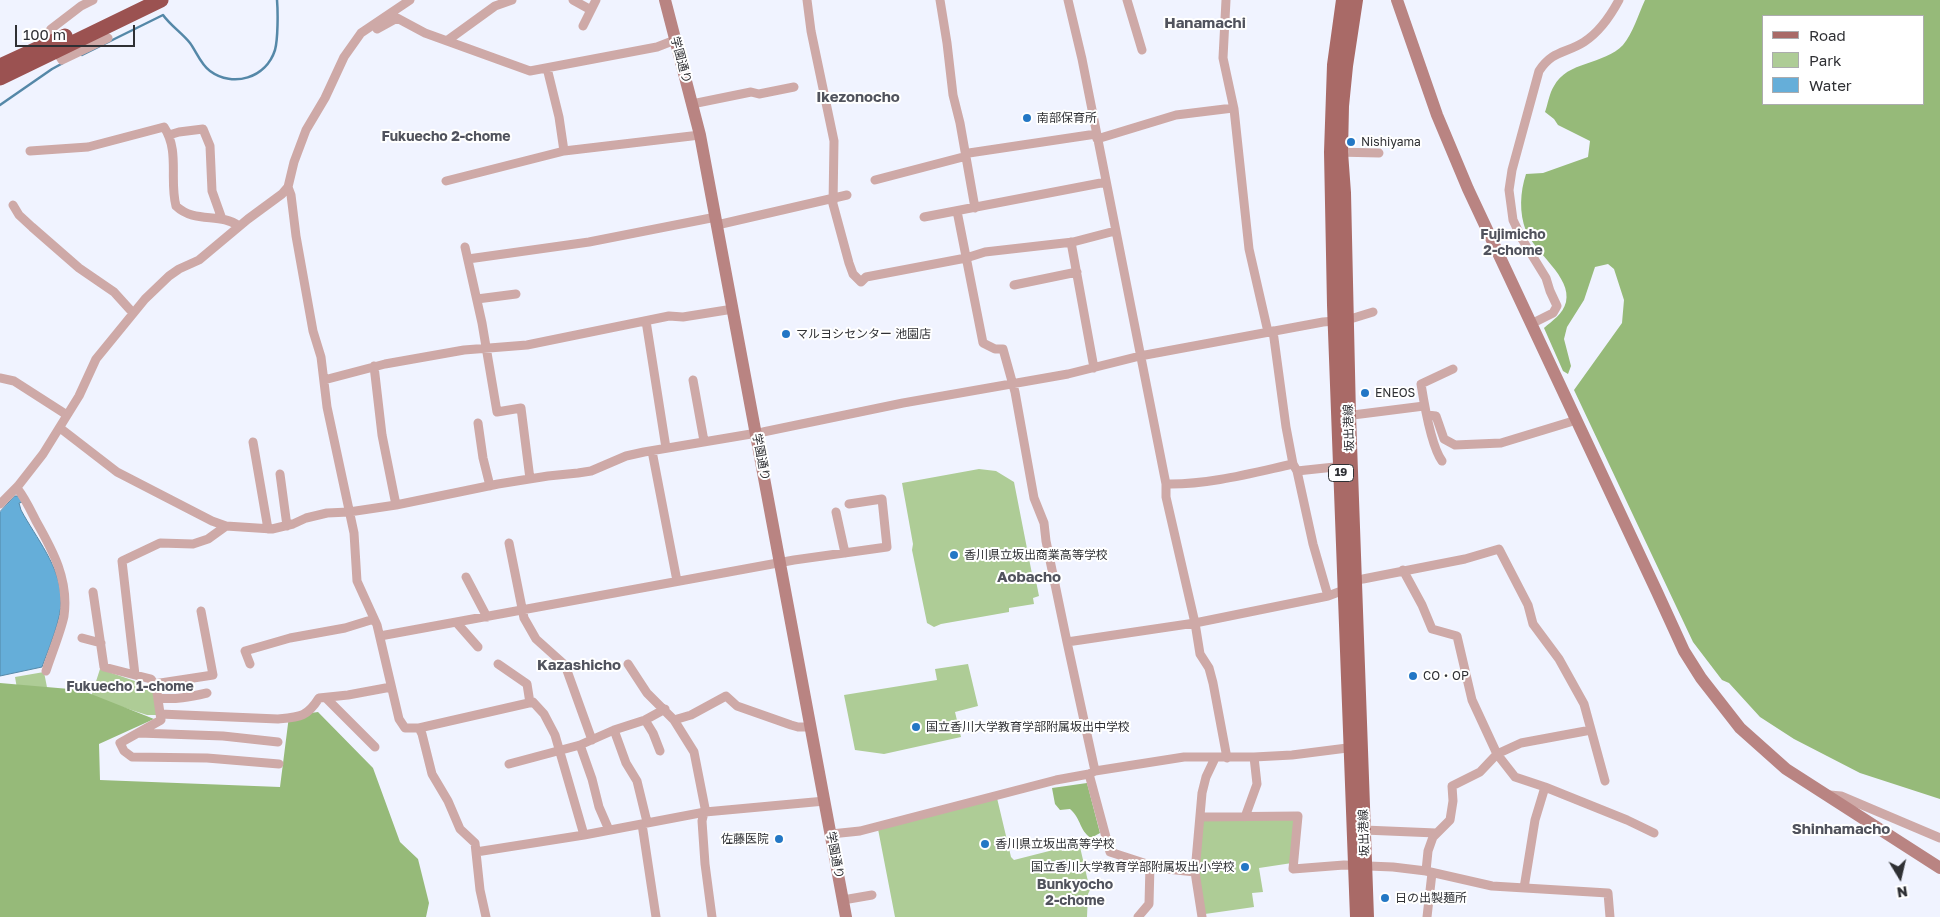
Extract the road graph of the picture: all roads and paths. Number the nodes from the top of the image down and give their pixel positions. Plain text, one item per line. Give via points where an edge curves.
1 (93, 0) edge
2 (138, 0) edge
3 (161, 0) edge
4 (410, 0) edge
5 (512, 0) edge
6 (573, 0) edge
7 (596, 0) edge
8 (664, 0) edge
9 (807, 0) edge
10 (940, 0) edge
11 (1068, 0) edge
12 (1127, 0) edge
13 (1226, 0) edge
14 (1343, 0) edge
15 (1356, 0) edge
16 (1397, 0) edge
17 (1619, 0) edge
18 (591, 10) junction
19 (583, 26) dead end
20 (362, 33) junction
21 (108, 38) dead end
22 (448, 40) junction
23 (675, 40) junction
24 (54, 48) junction
25 (1142, 50) dead end
26 (0, 66) edge
27 (547, 68) junction
28 (0, 78) edge
29 (794, 87) dead end
30 (692, 104) junction
31 (1234, 108) junction
32 (169, 135) junction
33 (700, 135) junction
34 (1097, 136) junction
35 (30, 151) dead end
36 (564, 151) junction
37 (1336, 152) junction
38 (1379, 153) dead end
39 (966, 155) junction
40 (875, 180) dead end
41 (446, 181) dead end
42 (1106, 182) junction
43 (288, 187) junction
44 (847, 195) dead end
45 (832, 198) junction
46 (13, 205) dead end
47 (975, 208) junction
48 (957, 211) junction
49 (924, 217) dead end
50 (222, 219) junction
51 (716, 221) junction
52 (239, 226) junction
53 (1115, 231) junction
54 (1071, 242) junction
55 (465, 247) dead end
56 (966, 258) junction
57 (468, 259) junction
58 (1077, 272) junction
59 (1014, 285) dead end
60 (516, 294) dead end
61 (476, 299) junction
62 (733, 309) junction
63 (1373, 312) dead end
64 (134, 313) junction
65 (646, 321) junction
66 (1341, 321) junction
67 (1531, 324) junction
68 (1270, 331) junction
69 (486, 348) junction
70 (1140, 356) junction
71 (374, 366) junction
72 (1094, 368) junction
73 (1453, 368) dead end
74 (0, 378) edge
75 (324, 380) junction
76 (693, 380) dead end
77 (1014, 384) junction
78 (1426, 410) junction
79 (67, 415) junction
80 (1344, 416) junction
81 (1576, 418) junction
82 (478, 423) dead end
83 (60, 428) junction
84 (756, 433) junction
85 (704, 441) junction
86 (253, 442) dead end
87 (666, 448) junction
88 (652, 451) junction
89 (1442, 461) dead end
90 (1346, 466) junction
91 (1295, 468) junction
92 (280, 474) dead end
93 (530, 479) junction
94 (1166, 484) junction
95 (490, 486) junction
96 (17, 488) junction
97 (0, 504) edge
98 (850, 504) dead end
99 (396, 505) junction
100 (349, 512) junction
101 (836, 512) dead end
102 (226, 526) junction
103 (287, 526) junction
104 (268, 529) junction
105 (509, 543) dead end
106 (845, 553) junction
107 (781, 563) junction
108 (1403, 570) junction
109 (466, 577) dead end
110 (677, 581) junction
111 (1350, 586) junction
112 (93, 592) dead end
113 (1328, 596) junction
114 (522, 610) junction
115 (201, 611) dead end
116 (487, 617) junction
117 (374, 619) junction
118 (456, 622) junction
119 (1195, 623) junction
120 (380, 636) junction
121 (82, 638) dead end
122 (1067, 642) junction
123 (100, 643) junction
124 (478, 647) dead end
125 (250, 664) dead end
126 (498, 664) dead end
127 (628, 664) dead end
128 (46, 671) dead end
129 (135, 675) junction
130 (154, 684) junction
131 (391, 687) junction
132 (207, 693) dead end
133 (158, 698) junction
134 (326, 698) junction
135 (530, 703) junction
136 (665, 709) junction
137 (160, 714) junction
138 (645, 720) junction
139 (674, 720) junction
140 (811, 727) junction
141 (419, 728) junction
142 (614, 730) junction
143 (1591, 730) junction
144 (138, 733) junction
145 (592, 740) junction
146 (278, 742) dead end
147 (580, 745) junction
148 (375, 747) dead end
149 (1355, 747) junction
150 (558, 750) junction
151 (660, 751) dead end
152 (1497, 754) junction
153 (1254, 757) junction
154 (1215, 758) junction
155 (1227, 758) junction
156 (278, 764) dead end
157 (509, 764) dead end
158 (1092, 773) junction
159 (1605, 781) dead end
160 (1546, 787) junction
161 (1827, 796) junction
162 (825, 801) junction
163 (705, 812) junction
164 (1245, 816) junction
165 (1200, 817) junction
166 (644, 823) junction
167 (609, 830) junction
168 (1364, 830) junction
169 (1436, 833) junction
170 (1654, 833) dead end
171 (831, 834) junction
172 (584, 835) junction
173 (1940, 838) edge
174 (476, 852) junction
175 (1150, 865) junction
176 (1360, 866) junction
177 (1940, 868) edge
178 (1195, 872) junction
179 (1429, 872) junction
180 (1524, 888) junction
181 (872, 896) dead end
182 (843, 900) junction
183 (486, 917) edge
184 (656, 917) edge
185 (712, 917) edge
186 (846, 917) edge
187 (1138, 917) edge
188 (1202, 917) edge
189 (1357, 917) edge
190 (1367, 917) edge
191 (1427, 917) edge
192 (1610, 917) edge

1 - 24 street via 51,28 49,32
2 - 24 highway
3 - 24 highway
4 - 20 street
5 - 22 street via 495,6
6 - 18 street
7 - 18 street
8 - 23 street, 学園通り
9 - 45 street via 834,141
10 - 39 street via 953,95
11 - 34 street
12 - 25 street
13 - 31 street via 1223,58
14 - 37 main road, 坂出港線 / 19 via 1334,65
15 - 37 main road, 坂出港線 / 19
16 - 67 street via 1448,143
17 - 67 street via 1607,20 1584,42 1558,52 1539,71 1515,156 1509,190 1513,220 1546,278 1557,306 1553,313
18 - 19 street
20 - 22 street via 368,34 397,18 425,33
20 - 43 street via 344,57 306,130
21 - 24 street via 66,60 60,60
22 - 27 street via 530,71
23 - 27 street via 657,47
23 - 30 street, 学園通り
24 - 26 highway
24 - 28 highway
27 - 36 street
29 - 30 street
30 - 33 street, 学園通り
31 - 34 street via 1176,115
31 - 68 street via 1249,249
32 - 35 street via 164,127 88,147
32 - 50 street via 174,160 176,206 194,216
32 - 50 street via 203,129 210,146 212,191
33 - 36 street
33 - 51 street, 学園通り
34 - 39 street
34 - 42 street
36 - 41 street
37 - 38 street
37 - 66 main road, 坂出港線 / 19
39 - 40 street
39 - 47 street
42 - 47 street
42 - 53 street
43 - 52 street
43 - 75 street
44 - 45 street
45 - 51 street
45 - 56 street via 849,264 861,282 866,277
46 - 64 street via 32,227 79,268 114,292
47 - 48 street
48 - 49 street
48 - 56 street
50 - 52 street via 231,220
51 - 57 street
51 - 62 street, 学園通り
52 - 64 street via 199,260 169,276
53 - 54 street
53 - 70 street
54 - 56 street via 985,252
54 - 58 street
55 - 57 street
56 - 77 street via 982,343 1003,349
57 - 61 street
58 - 59 street
58 - 72 street
60 - 61 street
61 - 69 street
62 - 65 street
62 - 84 street, 学園通り
63 - 66 street
64 - 79 street via 96,359
65 - 69 street via 527,345
65 - 87 street
66 - 68 street
66 - 80 main road, 坂出港線 / 19
67 - 81 street
68 - 70 street
68 - 91 street
69 - 71 street
69 - 93 street via 497,412 521,408
70 - 72 street
70 - 94 street
71 - 75 street
71 - 99 street via 382,435
72 - 77 street
73 - 78 street via 1422,384
74 - 79 street via 14,381
75 - 100 street
76 - 85 street
77 - 84 street
77 - 122 street via 1031,484 1044,523
78 - 80 street
78 - 81 street via 1436,416 1444,438 1460,445 1501,443
78 - 89 street via 1437,454
79 - 83 street
80 - 90 main road, 坂出港線 / 19
81 - 161 street via 1684,651 1701,678 1740,728 1763,751
82 - 95 street
83 - 96 street
83 - 102 street via 117,472
84 - 85 street
84 - 107 street, 学園通り
85 - 87 street
86 - 104 street
87 - 88 street
88 - 93 street via 626,456 591,471
88 - 110 street
90 - 91 street
90 - 111 main road, 坂出港線 / 19
91 - 94 street
91 - 113 street
92 - 103 street
93 - 95 street
94 - 119 street via 1166,497
95 - 99 street
96 - 97 street
96 - 128 street via 51,546 66,599
98 - 106 street via 882,499 887,546
99 - 100 street
100 - 103 street via 327,513
100 - 117 street via 357,580
101 - 106 street
102 - 104 street
102 - 129 street via 208,539 193,544 160,543 122,562
103 - 104 street
105 - 114 street
106 - 107 street
107 - 110 street
107 - 140 street, 学園通り
108 - 111 street
108 - 143 street via 1500,549 1528,606 1533,624 1559,659 1584,704
108 - 152 street via 1432,629 1457,636 1472,700
109 - 116 street
110 - 114 street
111 - 113 street
111 - 149 main road, 坂出港線 / 19
112 - 123 street
113 - 119 street
114 - 116 street
114 - 145 street via 536,639 565,665
115 - 130 street via 213,675
116 - 118 street
117 - 120 street
117 - 125 street via 245,651
118 - 120 street
118 - 124 street
119 - 122 street
119 - 155 street via 1200,654 1213,683
120 - 131 street
121 - 123 street
122 - 158 street
123 - 129 street via 104,668
126 - 135 street via 527,684
127 - 136 street via 647,693
129 - 130 street via 151,679
130 - 133 street
131 - 134 street
131 - 141 street via 401,725 408,729
132 - 133 street via 174,700
133 - 137 street
134 - 137 street via 319,698 311,711 303,716 290,718
134 - 148 street
135 - 141 street
135 - 150 street via 533,702 544,714 555,735
136 - 138 street
136 - 139 street
137 - 144 street via 161,720
138 - 142 street
138 - 151 street
139 - 140 street via 691,715 726,696 736,706 798,727
139 - 163 street via 694,752
140 - 162 street, 学園通り
141 - 174 street via 432,774 460,829 474,842
142 - 145 street
142 - 166 street via 626,763 637,781
143 - 152 street via 1521,742
143 - 159 street
144 - 146 street
144 - 156 street via 120,743 132,757 207,758
145 - 147 street
147 - 150 street
147 - 167 street
149 - 153 street
149 - 168 main road, 坂出港線 / 19
149 - 176 main road, 坂出港線 / 19
150 - 157 street
150 - 172 street
152 - 160 street via 1515,777
152 - 169 street via 1480,772 1452,786 1450,820
153 - 155 street
153 - 164 street via 1257,784
154 - 155 street
154 - 158 street via 1184,757
154 - 165 street via 1206,777
158 - 171 street via 860,831
158 - 175 street via 1110,852
160 - 170 street
160 - 180 street via 1535,820
161 - 173 street via 1841,796
161 - 177 street
162 - 163 street
162 - 171 street, 学園通り
163 - 166 street
163 - 185 street via 702,821 704,864
164 - 165 street
164 - 176 street via 1298,816 1293,869
165 - 178 street
166 - 167 street
166 - 184 street
167 - 172 street
168 - 169 street
168 - 176 main road, 坂出港線 / 19
169 - 179 street via 1428,851
171 - 182 street, 学園通り
172 - 174 street
174 - 183 street
175 - 178 street
175 - 187 street via 1149,904
176 - 179 street
176 - 189 main road, 坂出港線 / 19
176 - 190 main road, 坂出港線 / 19
178 - 188 street
179 - 180 street via 1492,886
179 - 191 street
180 - 192 street via 1608,893
181 - 182 street
182 - 186 street, 学園通り

